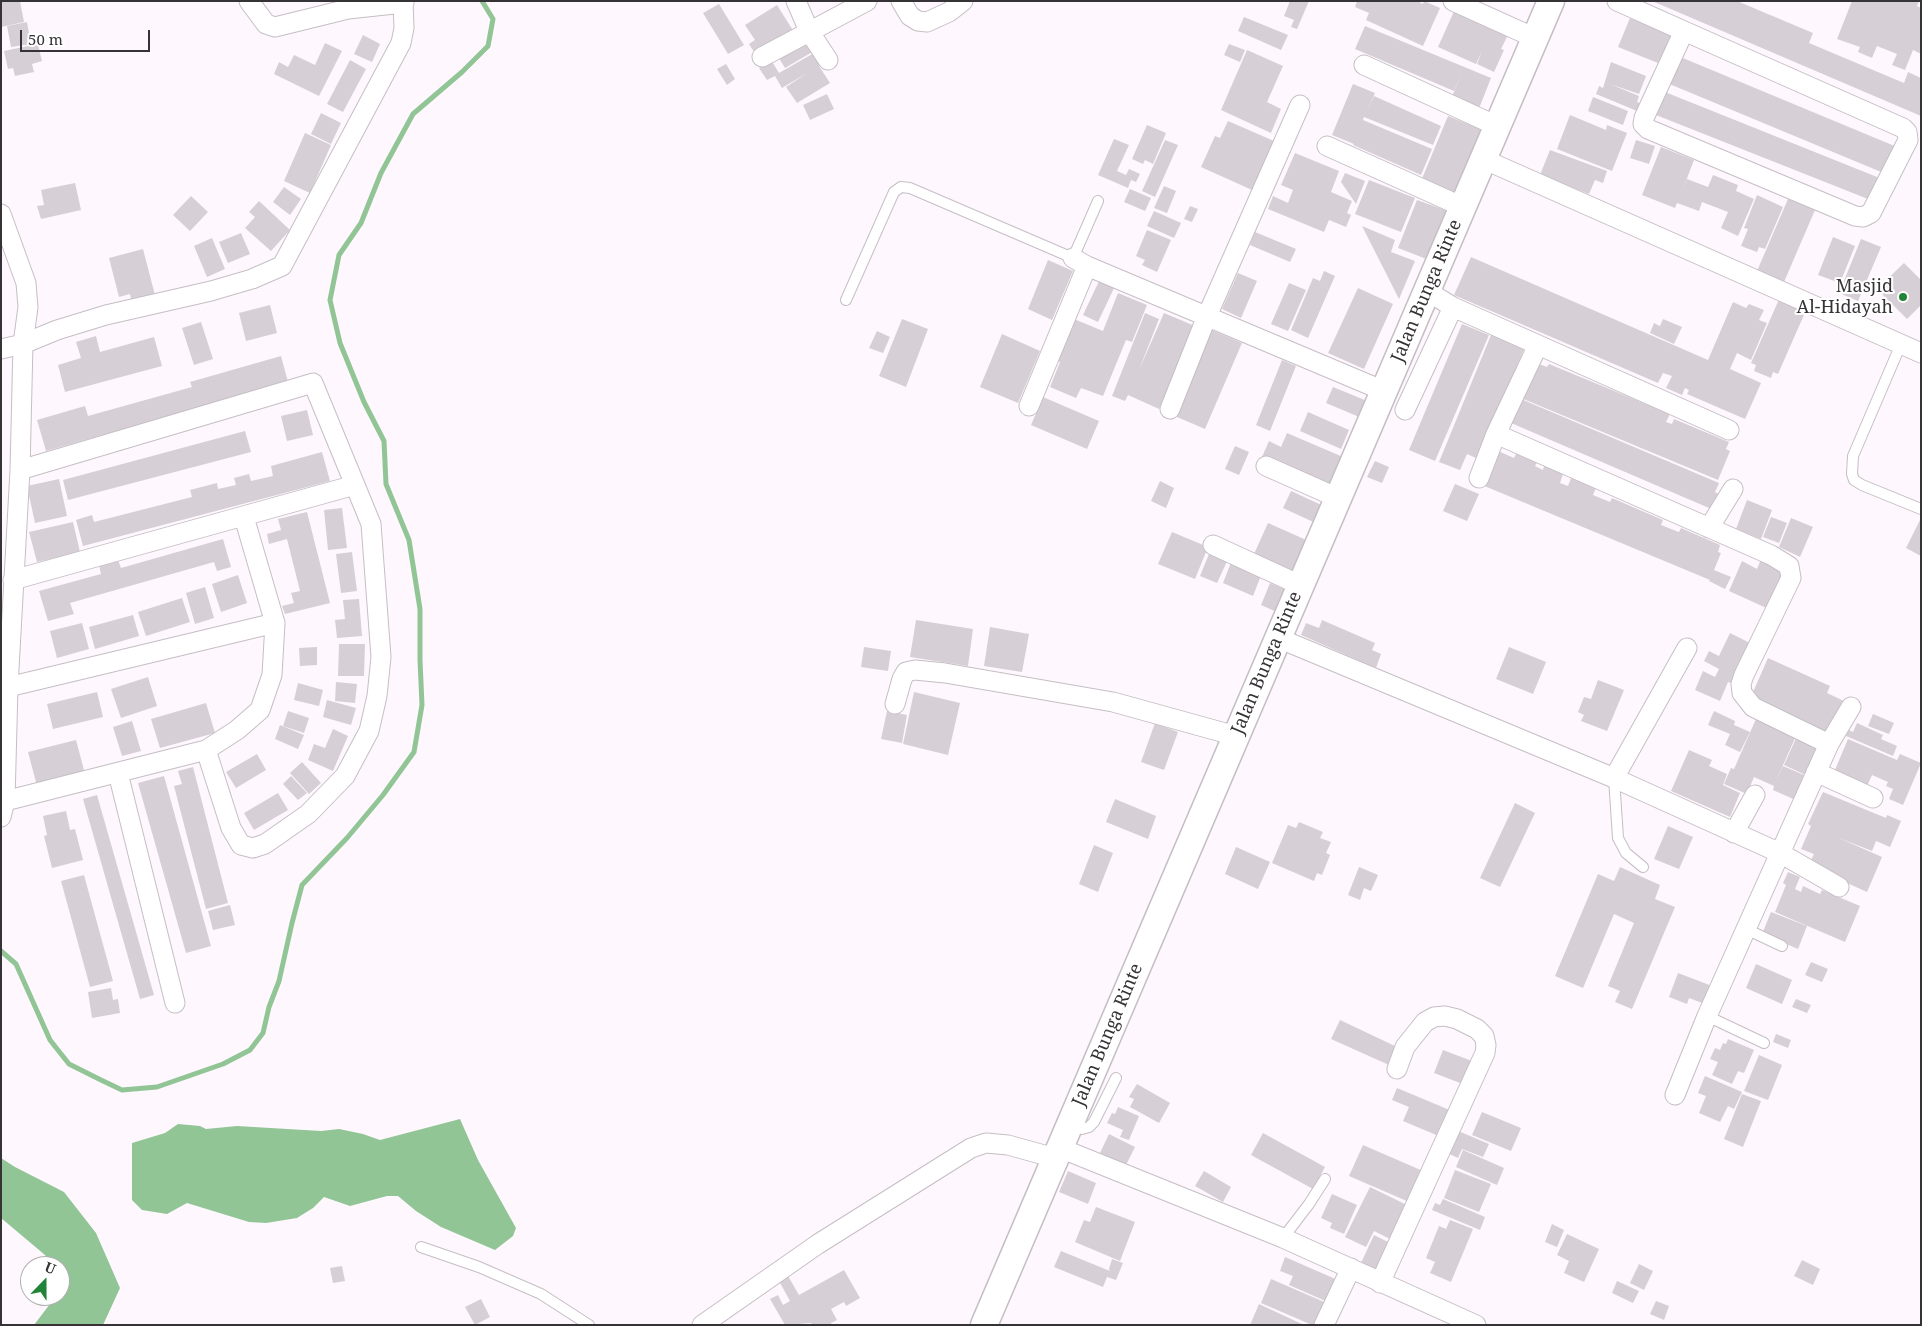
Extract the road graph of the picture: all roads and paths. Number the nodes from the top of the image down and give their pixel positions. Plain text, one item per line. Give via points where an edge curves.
1 (249, 1) edge
2 (796, 1) edge
3 (867, 1) edge
4 (901, 1) edge
5 (964, 1) edge
6 (1453, 1) edge
7 (1551, 1) edge
8 (1617, 1) edge
9 (404, 2) edge
10 (809, 31) junction
11 (1684, 31) junction
12 (1535, 38) junction
13 (762, 57) dead end
14 (828, 60) dead end
15 (1364, 65) dead end
16 (1300, 105) dead end
17 (1497, 126) junction
18 (1327, 146) dead end
19 (1483, 159) junction
20 (1098, 201) dead end
21 (1463, 206) junction
22 (1, 214) edge
23 (1080, 262) junction
24 (1426, 291) junction
25 (846, 300) dead end
26 (1453, 307) junction
27 (1207, 316) junction
28 (24, 344) junction
29 (1901, 344) junction
30 (1538, 345) junction
31 (1, 349) edge
32 (1921, 354) edge
33 (1384, 391) junction
34 (1029, 406) dead end
35 (1170, 409) dead end
36 (1405, 410) dead end
37 (1729, 430) dead end
38 (1496, 434) junction
39 (1266, 466) dead end
40 (20, 470) junction
41 (1478, 478) dead end
42 (354, 485) junction
43 (1733, 489) dead end
44 (1338, 498) junction
45 (1921, 509) edge
46 (244, 517) junction
47 (1709, 528) junction
48 (1213, 545) dead end
49 (13, 580) junction
50 (1300, 586) junction
51 (275, 623) junction
52 (1278, 638) junction
53 (1687, 648) dead end
54 (8, 687) junction
55 (895, 704) dead end
56 (1851, 707) dead end
57 (1236, 736) junction
58 (1828, 744) junction
59 (206, 750) junction
60 (1816, 772) junction
61 (118, 773) junction
62 (1614, 778) junction
63 (1755, 795) dead end
64 (1873, 798) dead end
65 (3, 809) edge
66 (1734, 832) junction
67 (1780, 853) junction
68 (1642, 868) dead end
69 (1839, 887) dead end
70 (1746, 929) junction
71 (1782, 946) dead end
72 (176, 1003) dead end
73 (1708, 1016) junction
74 (1764, 1043) dead end
75 (1397, 1069) dead end
76 (1116, 1078) dead end
77 (1675, 1095) dead end
78 (1061, 1144) junction
79 (1324, 1179) dead end
80 (1282, 1238) junction
81 (421, 1248) dead end
82 (1350, 1268) junction
83 (1380, 1283) junction
84 (1444, 1318) edge
85 (588, 1323) edge
86 (576, 1325) edge
87 (702, 1325) edge
88 (984, 1325) edge
89 (1324, 1325) edge
90 (1476, 1325) edge

1 - 9 street via 266,24 275,27 348,9
2 - 10 street
3 - 10 street
4 - 5 street via 910,16 927,22
6 - 12 street
7 - 12 street, Jalan Bunga Rinte
8 - 11 street
9 - 28 street via 404,28 400,43 282,266 211,291 106,315
10 - 13 street
10 - 14 street
11 - 11 street via 1903,128 1908,140 1871,213 1855,216 1648,129 1643,124 1644,118
12 - 17 street, Jalan Bunga Rinte
15 - 17 street
16 - 27 street
17 - 19 street, Jalan Bunga Rinte
18 - 21 street
19 - 21 street, Jalan Bunga Rinte
19 - 29 street
20 - 23 lane
21 - 24 street, Jalan Bunga Rinte
22 - 28 street via 26,283 28,307
23 - 25 lane via 910,188 901,187 894,192
23 - 27 street
23 - 34 street
24 - 26 street
24 - 33 street, Jalan Bunga Rinte
26 - 30 street
26 - 36 street
27 - 33 street
27 - 35 street
28 - 31 street
28 - 40 street
29 - 32 street
29 - 45 lane via 1853,456 1852,474 1862,486
30 - 37 street
30 - 38 street
33 - 44 street, Jalan Bunga Rinte
38 - 41 street
38 - 47 street
39 - 44 street
40 - 42 street via 313,383
40 - 49 street
42 - 46 street
42 - 59 street via 371,524 381,657 369,731 345,776 308,814 265,844 253,848 242,845 231,828
43 - 47 street
44 - 50 street, Jalan Bunga Rinte
46 - 49 street
46 - 51 street
47 - 58 street via 1789,566 1791,578 1744,675 1742,693 1753,707
48 - 50 street
49 - 54 street
50 - 52 street, Jalan Bunga Rinte
51 - 54 street
51 - 59 street via 272,675 260,710
52 - 57 street, Jalan Bunga Rinte
52 - 62 street
53 - 62 street
54 - 65 street
55 - 57 street via 906,672 915,670 1112,702
56 - 58 street
57 - 78 street, Jalan Bunga Rinte
58 - 60 street
59 - 61 street
60 - 64 street
60 - 67 street
61 - 65 street
61 - 72 street
62 - 66 street
62 - 68 lane via 1618,838 1626,853
63 - 66 street
66 - 67 street
67 - 69 street
67 - 70 street
70 - 71 lane
70 - 73 street
73 - 74 lane
73 - 77 street
75 - 83 street via 1405,1047 1434,1017 1457,1019 1484,1036 1485,1052
76 - 78 lane via 1094,1122
78 - 80 street
78 - 87 street via 986,1143 971,1148 818,1244
78 - 88 street, Jalan Bunga Rinte
79 - 80 lane
80 - 82 street
81 - 85 lane via 506,1278 541,1294
82 - 83 street
82 - 89 street
83 - 84 street
84 - 90 street
85 - 86 lane

